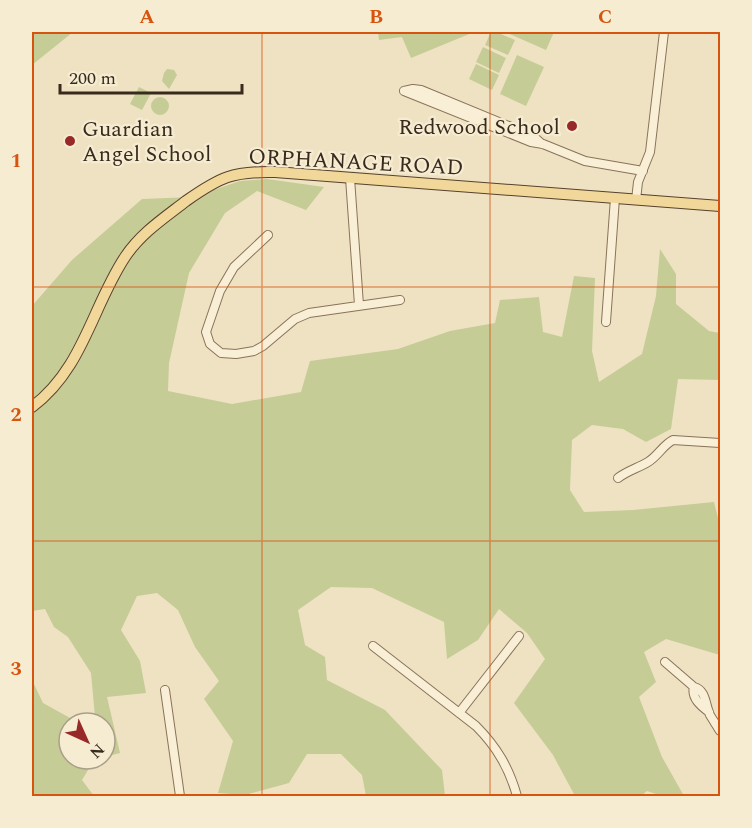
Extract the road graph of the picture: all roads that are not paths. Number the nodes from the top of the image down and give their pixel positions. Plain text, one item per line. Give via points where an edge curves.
1 (664, 32) edge
2 (543, 144) junction
3 (643, 171) junction
4 (350, 178) junction
5 (615, 198) junction
6 (636, 200) junction
7 (720, 206) edge
8 (268, 235) dead end
9 (400, 300) dead end
10 (359, 305) junction
11 (606, 322) dead end
12 (32, 407) edge
13 (720, 442) edge
14 (618, 478) dead end
15 (519, 636) dead end
16 (373, 646) dead end
17 (665, 662) dead end
18 (165, 690) dead end
19 (459, 713) junction
20 (720, 731) edge
21 (180, 796) edge
22 (517, 796) edge

1 - 3 street via 650,152
2 - 2 street via 533,136 421,90 404,91
2 - 3 street via 585,161
3 - 6 street
4 - 5 main road, ORPHANAGE ROAD
4 - 10 street
4 - 12 main road, ORPHANAGE ROAD via 256,172 213,182 132,246 68,370
5 - 6 main road, ORPHANAGE ROAD
5 - 11 street
6 - 7 main road, ORPHANAGE ROAD
8 - 10 street via 234,267 220,291 206,332 217,351 226,355 254,351 302,316
9 - 10 street
13 - 14 street via 673,440 649,462
15 - 19 street
16 - 19 street
17 - 20 street via 699,689
18 - 21 street
19 - 22 street via 496,749

